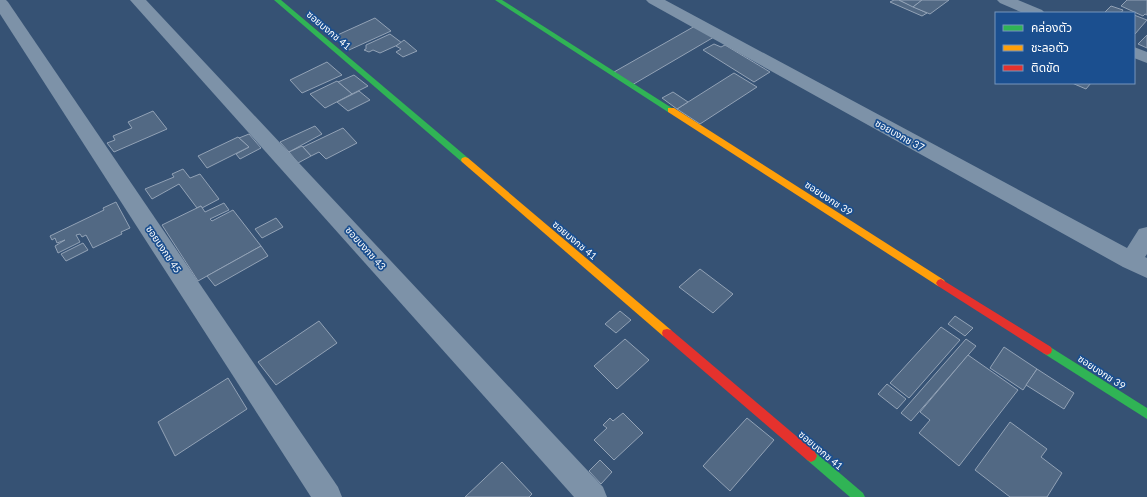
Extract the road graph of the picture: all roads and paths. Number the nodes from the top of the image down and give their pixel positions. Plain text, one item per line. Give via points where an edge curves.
1 (138, 0) edge
2 (277, 0) edge
3 (498, 0) edge
4 (654, 0) edge
5 (1005, 0) edge
6 (0, 2) edge
7 (1035, 12) edge
8 (1135, 52) edge
9 (1147, 58) edge
10 (1147, 235) edge
11 (1139, 265) edge
12 (1147, 414) edge
13 (328, 497) edge
14 (593, 497) edge
15 (859, 497) edge

1 - 14 street, ซอยบงกช 43
2 - 15 street, ซอยบงกช 41
3 - 12 street, ซอยบงกช 39
4 - 11 street, ซอยบงกช 37
5 - 7 street
6 - 13 street, ซอยบงกช 45
8 - 9 street
10 - 11 street

